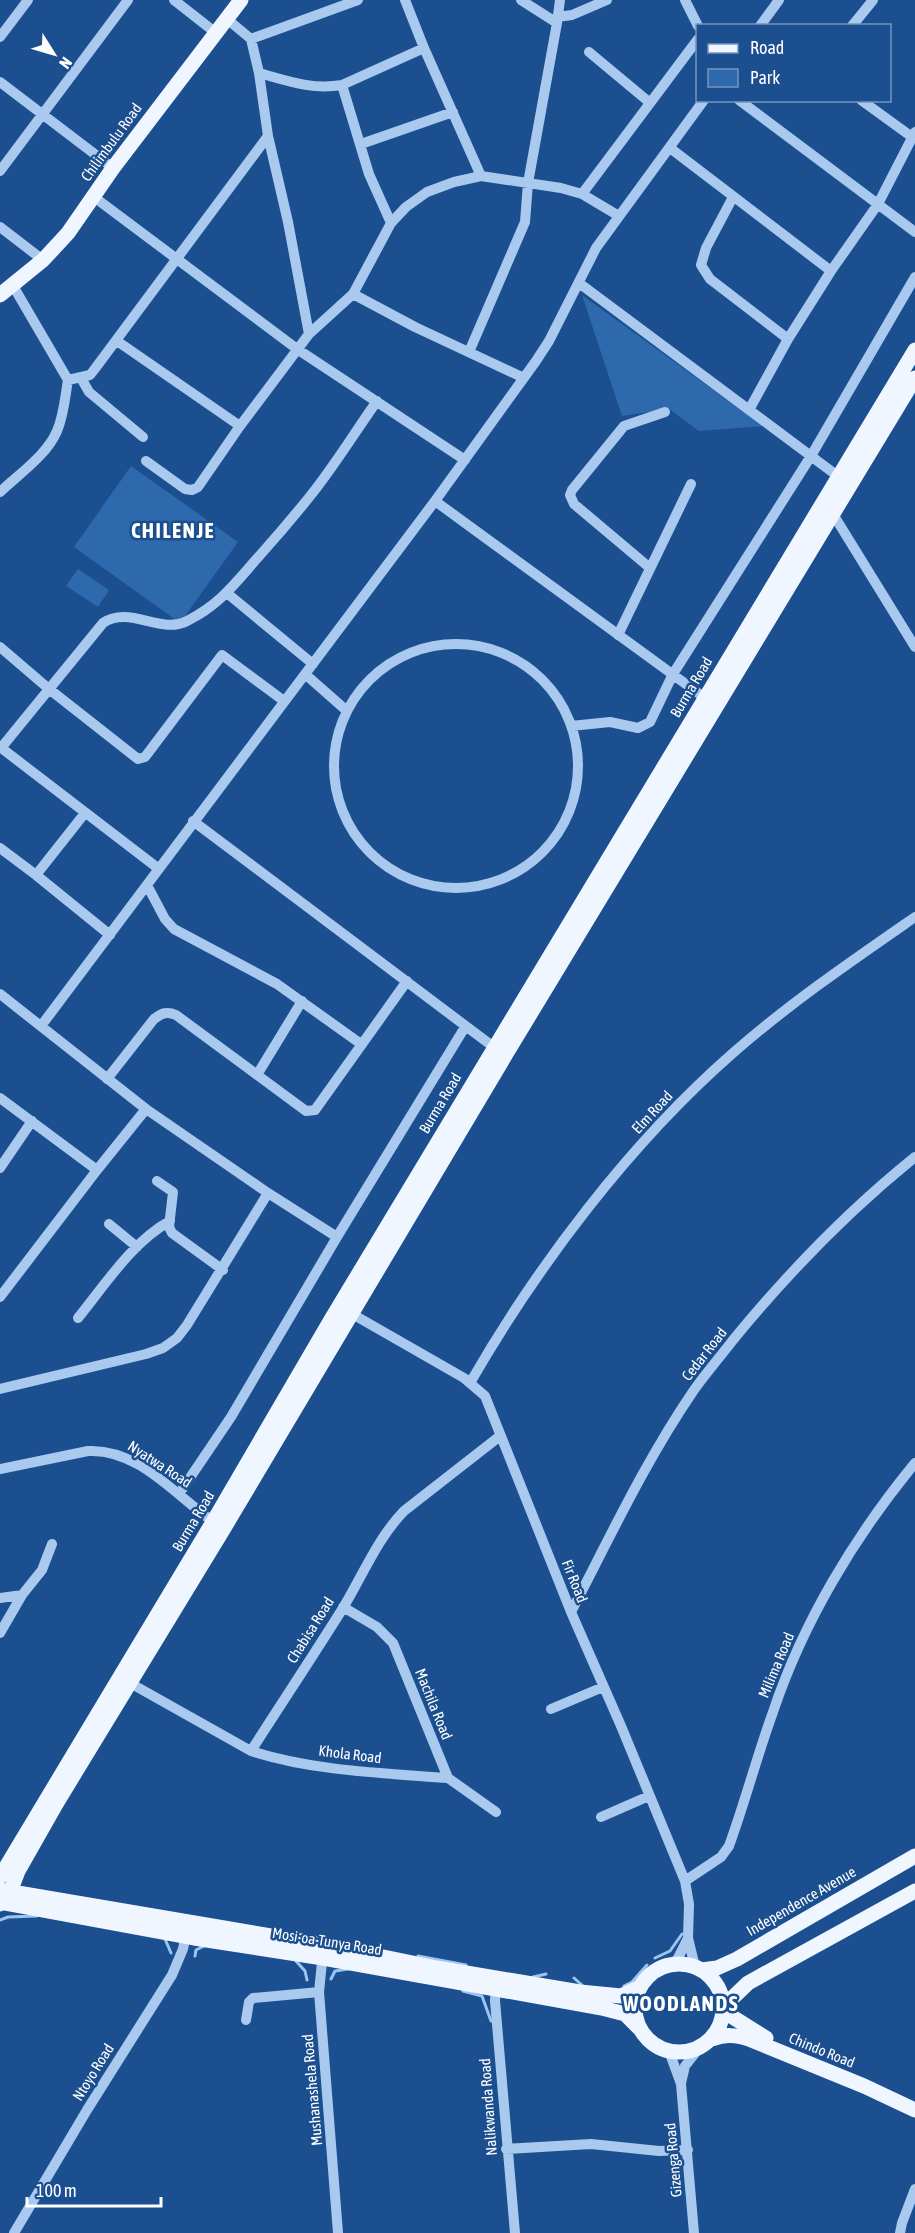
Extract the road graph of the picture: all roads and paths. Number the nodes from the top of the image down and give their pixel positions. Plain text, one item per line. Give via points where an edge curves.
1 (28, 0) edge
2 (128, 0) edge
3 (174, 0) edge
4 (241, 0) edge
5 (358, 0) edge
6 (405, 0) edge
7 (521, 0) edge
8 (560, 0) edge
9 (607, 0) edge
10 (685, 0) edge
11 (779, 0) edge
12 (873, 0) edge
13 (227, 19) junction
14 (557, 20) junction
15 (697, 24) edge
16 (761, 24) edge
17 (854, 24) edge
18 (216, 33) junction
19 (0, 37) edge
20 (251, 39) junction
21 (696, 42) edge
22 (424, 48) junction
23 (589, 52) dead end
24 (259, 73) junction
25 (0, 82) edge
26 (342, 85) junction
27 (650, 102) junction
28 (703, 102) edge
29 (742, 102) edge
30 (864, 102) edge
31 (453, 112) junction
32 (42, 113) junction
33 (914, 135) edge
34 (268, 136) junction
35 (361, 144) junction
36 (670, 148) junction
37 (113, 168) junction
38 (0, 171) edge
39 (482, 176) junction
40 (528, 183) junction
41 (582, 194) junction
42 (733, 196) junction
43 (94, 197) junction
44 (878, 204) junction
45 (619, 216) junction
46 (391, 223) junction
47 (0, 227) edge
48 (915, 232) edge
49 (43, 260) junction
50 (176, 260) junction
51 (831, 271) junction
52 (915, 277) edge
53 (579, 283) junction
54 (12, 284) junction
55 (353, 294) junction
56 (0, 295) edge
57 (309, 334) junction
58 (788, 339) junction
59 (117, 341) junction
60 (297, 350) junction
61 (915, 350) edge
62 (469, 352) junction
63 (81, 378) junction
64 (524, 378) junction
65 (915, 378) edge
66 (68, 380) junction
67 (377, 401) junction
68 (748, 410) junction
69 (665, 412) dead end
70 (240, 426) junction
71 (143, 437) dead end
72 (811, 456) junction
73 (465, 460) junction
74 (146, 461) dead end
75 (844, 481) junction
76 (692, 484) dead end
77 (0, 492) edge
78 (435, 501) junction
79 (833, 514) junction
80 (650, 568) junction
81 (228, 594) junction
82 (618, 635) junction
83 (0, 647) edge
84 (915, 647) edge
85 (313, 664) junction
86 (305, 674) junction
87 (673, 674) junction
88 (49, 689) junction
89 (705, 698) junction
90 (284, 701) junction
91 (347, 711) junction
92 (571, 726) junction
93 (1, 747) edge
94 (85, 813) junction
95 (193, 820) junction
96 (0, 848) edge
97 (159, 868) junction
98 (36, 875) junction
99 (147, 885) junction
100 (915, 917) edge
101 (110, 935) junction
102 (407, 981) junction
103 (0, 994) edge
104 (302, 1001) junction
105 (41, 1026) junction
106 (465, 1027) junction
107 (361, 1044) junction
108 (495, 1047) junction
109 (257, 1075) junction
110 (107, 1078) junction
111 (0, 1098) edge
112 (146, 1109) junction
113 (32, 1121) junction
114 (915, 1157) edge
115 (0, 1168) edge
116 (97, 1170) junction
117 (157, 1181) dead end
118 (268, 1193) junction
119 (170, 1221) junction
120 (109, 1224) dead end
121 (337, 1237) junction
122 (137, 1247) junction
123 (223, 1270) junction
124 (0, 1297) edge
125 (345, 1310) junction
126 (78, 1318) dead end
127 (470, 1383) junction
128 (0, 1389) edge
129 (500, 1436) junction
130 (915, 1463) edge
131 (0, 1469) edge
132 (179, 1494) junction
133 (219, 1525) junction
134 (52, 1544) dead end
135 (22, 1595) junction
136 (0, 1598) edge
137 (343, 1607) junction
138 (571, 1612) junction
139 (0, 1633) edge
140 (130, 1683) junction
141 (603, 1687) junction
142 (551, 1709) dead end
143 (251, 1751) junction
144 (448, 1778) junction
145 (649, 1796) junction
146 (496, 1812) dead end
147 (600, 1817) dead end
148 (915, 1856) edge
149 (0, 1877) edge
150 (685, 1881) junction
151 (915, 1891) edge
152 (2, 1898) edge
153 (187, 1930) junction
154 (688, 1938) junction
155 (324, 1951) junction
156 (672, 1965) junction
157 (698, 1968) junction
158 (496, 1984) junction
159 (640, 1987) junction
160 (319, 1992) junction
161 (723, 2009) junction
162 (246, 2020) dead end
163 (641, 2030) junction
164 (706, 2043) junction
165 (669, 2051) junction
166 (681, 2084) junction
167 (915, 2104) edge
168 (915, 2110) edge
169 (507, 2149) junction
170 (688, 2150) junction
171 (915, 2189) edge
172 (14, 2233) edge
173 (339, 2233) edge
174 (515, 2233) edge
175 (694, 2233) edge
176 (900, 2233) edge

1 - 19 street
2 - 32 street
3 - 18 street
4 - 13 main road, Chilimbulu Road
5 - 20 street
6 - 22 street
7 - 14 street
8 - 14 street
9 - 14 street
10 - 15 street
11 - 16 street
12 - 17 street
13 - 18 main road, Chilimbulu Road
13 - 20 street
14 - 40 street
18 - 37 main road, Chilimbulu Road
20 - 24 street
21 - 27 street
22 - 26 street
22 - 31 street
23 - 27 street
24 - 26 street via 317,88
24 - 34 street
25 - 32 street
26 - 35 street
27 - 41 street
28 - 36 street
29 - 44 street
30 - 33 street
31 - 35 street
31 - 39 street
32 - 37 street
32 - 38 street
33 - 44 street
34 - 50 street
34 - 57 street
35 - 46 street via 377,196
36 - 42 street
36 - 45 street
37 - 43 main road, Chilimbulu Road
39 - 40 street
39 - 46 street via 427,192
40 - 41 street
40 - 62 street via 520,238
41 - 45 street
42 - 51 street
42 - 58 street via 701,265 710,279
43 - 49 main road, Chilimbulu Road
43 - 50 street
44 - 48 street
44 - 51 street
45 - 53 street via 596,248
46 - 55 street
47 - 49 street
49 - 54 main road, Chilimbulu Road
50 - 59 street
50 - 60 street
51 - 58 street
52 - 72 street
53 - 64 street via 549,341
53 - 68 street
54 - 56 main road, Chilimbulu Road
54 - 66 street
55 - 57 street
55 - 62 street
57 - 60 street
58 - 68 street
59 - 63 street via 90,375
59 - 70 street
60 - 67 street
60 - 70 street
61 - 75 main road, Burma Road
62 - 64 street
63 - 66 street
63 - 71 street via 89,392
64 - 73 street
65 - 75 main road, Burma Road
66 - 77 street via 61,419 52,440
67 - 73 street
67 - 81 street via 312,494
68 - 72 street
69 - 80 street via 624,426 570,495 574,504
70 - 74 street via 192,490
72 - 75 street
72 - 87 street
73 - 78 street
75 - 79 main road, Burma Road
75 - 89 main road, Burma Road
76 - 80 street
78 - 82 street
78 - 85 street
79 - 84 street
79 - 125 main road, Burma Road
80 - 82 street
81 - 85 street
81 - 88 street via 202,614 178,625 138,618 109,619
82 - 87 street
83 - 88 street
85 - 86 street
86 - 90 street
86 - 91 street
87 - 89 street
87 - 92 street via 645,726 610,722
88 - 90 street via 138,759 222,655
88 - 93 street
89 - 108 main road, Burma Road
90 - 95 street
91 - 92 street via 370,681 400,658 418,650 455,644 492,649 526,666 554,692
91 - 92 street via 334,759 337,792 348,823 367,850 393,871 423,884 456,888 489,884 519,870 555,837 571,807 578,775
93 - 94 street
94 - 97 street
94 - 98 street
95 - 97 street
95 - 102 street
96 - 98 street
97 - 99 street
98 - 101 street
99 - 101 street
99 - 104 street via 174,929
100 - 127 street, Elm Road via 770,1021 693,1089 583,1215 513,1311
101 - 105 street
102 - 106 street
102 - 107 street
103 - 105 street
104 - 107 street
104 - 109 street
105 - 110 street
106 - 108 street
106 - 121 street
107 - 109 street via 311,1112
108 - 125 main road, Burma Road
109 - 110 street via 170,1012 154,1019
110 - 112 street
111 - 113 street
112 - 116 street
112 - 118 street
113 - 115 street
113 - 116 street
114 - 138 street, Cedar Road via 839,1223 785,1279 695,1389 639,1479
116 - 124 street
117 - 119 street via 173,1192
118 - 121 street
118 - 123 street
119 - 122 street
119 - 123 street via 171,1233
120 - 122 street
121 - 132 street via 231,1417
122 - 126 street
123 - 128 street via 187,1325 163,1348
125 - 127 street, Fir Road
125 - 133 main road, Burma Road
127 - 129 street, Fir Road via 485,1396
129 - 137 street, Chabisa Road via 392,1523
129 - 138 street, Fir Road
130 - 150 street, Milima Road via 852,1549 809,1625 773,1710 729,1846 721,1857
131 - 132 street, Nyatwa Road via 102,1450 127,1457
132 - 133 street, Nyatwa Road
133 - 140 main road, Burma Road
133 - 149 main road, Burma Road
134 - 135 street via 42,1570
135 - 136 street
135 - 139 street
137 - 143 street, Chabisa Road
137 - 144 street, Machila Road via 377,1627 393,1642
138 - 141 street, Fir Road
140 - 143 street
140 - 152 main road, Burma Road
141 - 142 street
141 - 145 street, Fir Road
143 - 144 street, Khola Road via 288,1762
144 - 146 street
145 - 147 street
145 - 150 street, Fir Road
148 - 157 main road, Independence Avenue via 737,1959 717,1968
150 - 154 street, Fir Road
151 - 161 main road via 748,1983
152 - 153 main road, Mosi-oa-Tunya Road
153 - 155 main road, Mosi-oa-Tunya Road
153 - 172 street, Ntoyo Road via 172,1975
154 - 156 street, Fir Road
154 - 157 street, Fir Road
155 - 158 main road, Mosi-oa-Tunya Road
155 - 160 street, Mushanashela Road
156 - 157 main road
156 - 159 main road via 659,1968
157 - 161 main road via 715,1982
158 - 159 main road, Mosi-oa-Tunya Road via 621,1996
158 - 163 main road, Mosi-oa-Tunya Road via 620,2012
158 - 169 street, Nalikwanda Road
159 - 163 main road via 635,2013
160 - 162 street via 253,1998
160 - 173 street, Mushanashela Road
161 - 164 main road via 720,2026
161 - 167 main road, Chindo Road via 766,2038
163 - 165 main road via 653,2043
164 - 165 main road via 679,2052
164 - 166 street, Gizenga Road via 685,2066
164 - 168 main road, Chindo Road via 724,2035 737,2035
165 - 166 street, Gizenga Road
166 - 170 street, Gizenga Road
169 - 170 street via 591,2144
169 - 174 street, Nalikwanda Road
170 - 175 street, Gizenga Road
171 - 176 street

